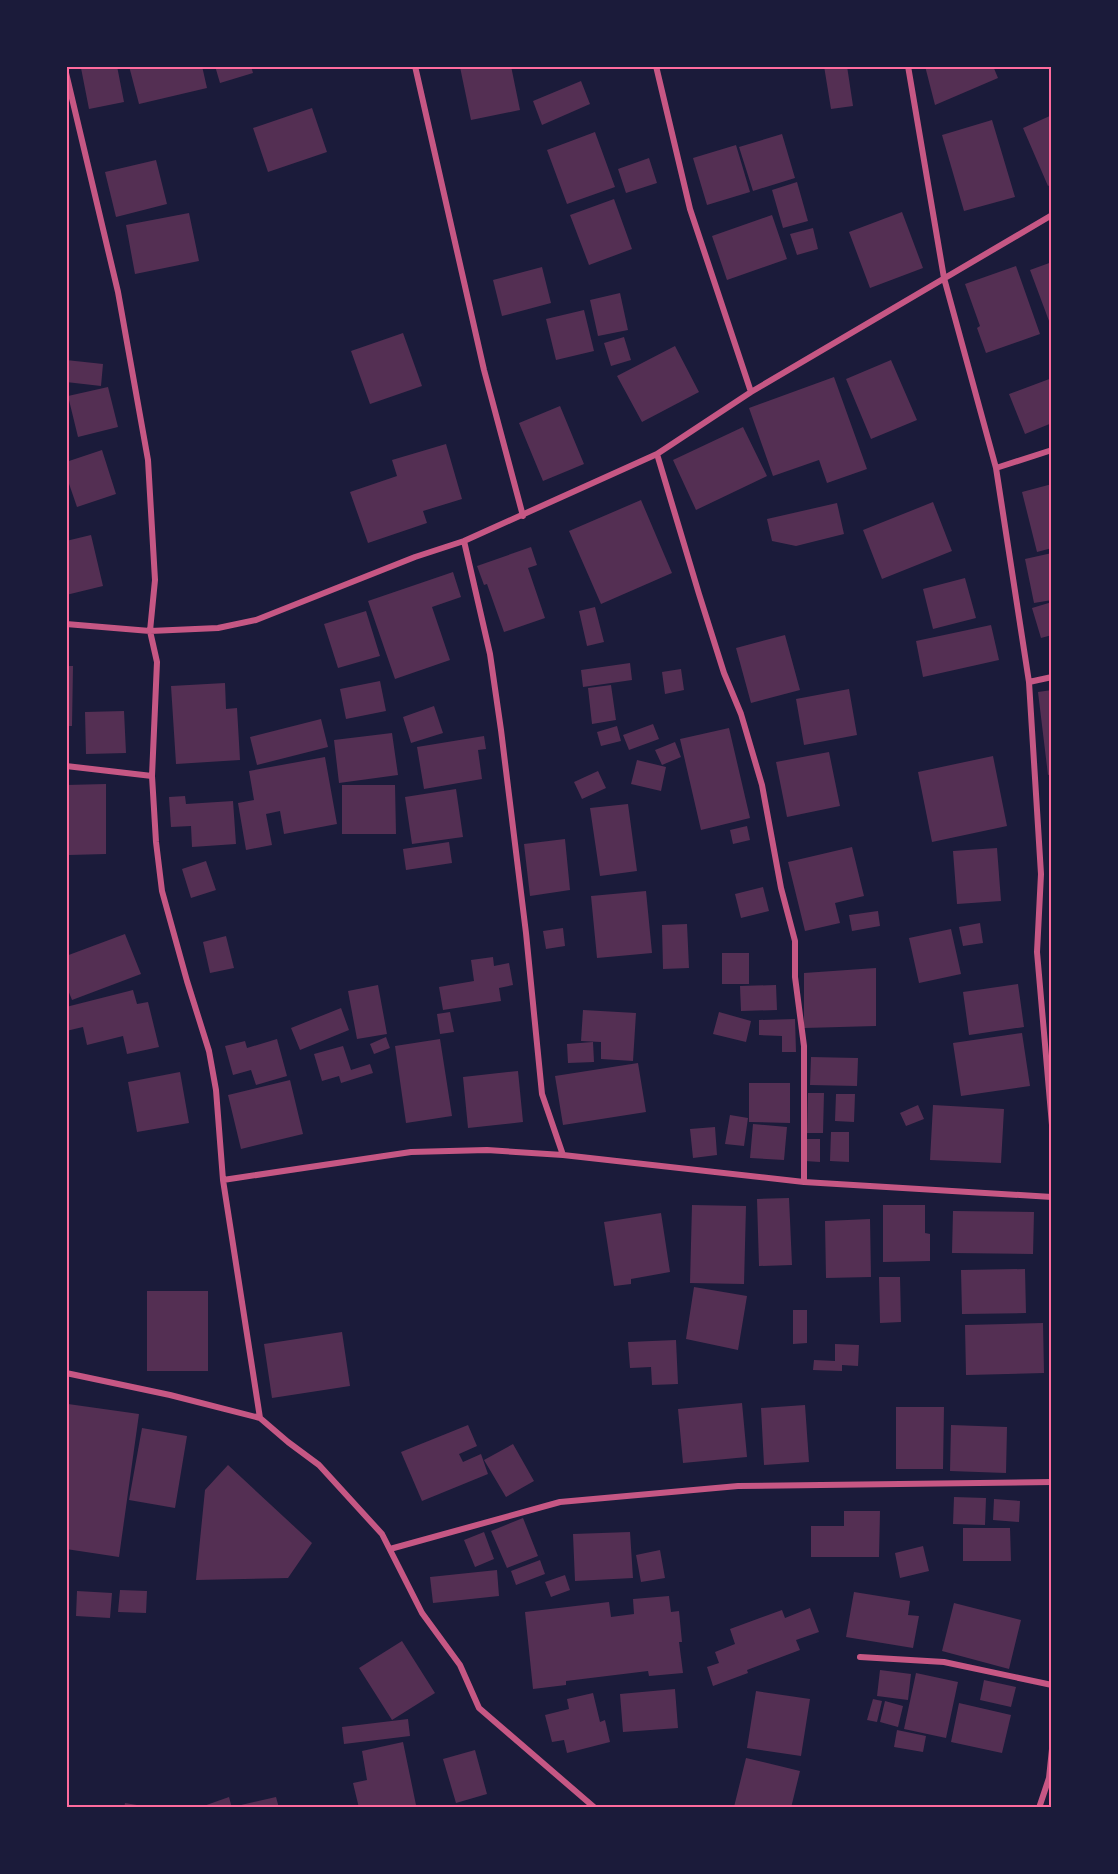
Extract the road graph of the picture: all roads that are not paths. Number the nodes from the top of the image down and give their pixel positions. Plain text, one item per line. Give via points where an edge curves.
1 (416, 66) edge
2 (656, 66) edge
3 (908, 66) edge
4 (66, 73) edge
5 (1052, 215) edge
6 (944, 278) junction
7 (751, 392) junction
8 (1052, 450) edge
9 (657, 454) junction
10 (996, 468) junction
11 (523, 516) junction
12 (464, 541) junction
13 (66, 624) edge
14 (150, 631) junction
15 (1052, 677) edge
16 (1029, 682) junction
17 (66, 766) edge
18 (152, 776) junction
19 (1052, 1125) edge
20 (563, 1155) junction
21 (223, 1180) junction
22 (804, 1182) junction
23 (1052, 1197) edge
24 (66, 1373) edge
25 (260, 1418) junction
26 (1052, 1482) edge
27 (390, 1549) junction
28 (860, 1657) dead end
29 (1052, 1685) edge
30 (1052, 1749) edge
31 (595, 1808) edge
32 (1039, 1808) edge

1 - 11 street via 484,370
2 - 7 street via 690,209
3 - 6 street
4 - 14 street via 118,292 148,460 155,580
5 - 6 street
6 - 7 street
6 - 10 street
7 - 9 street
8 - 10 street
9 - 11 street
9 - 22 street via 762,785 795,941 804,1046
10 - 16 street
11 - 12 street
12 - 14 street via 256,620 219,628
12 - 20 street via 490,654 500,719 542,1094
13 - 14 street
14 - 18 street via 157,662
15 - 16 street
16 - 19 street via 1041,874 1037,952
17 - 18 street
18 - 21 street via 162,891 209,1051
20 - 21 street via 487,1150 411,1152
20 - 22 street
21 - 25 street
22 - 23 street
24 - 25 street
25 - 27 street via 318,1465 382,1534
26 - 27 street via 738,1486 560,1502
27 - 31 street via 422,1613 460,1665 479,1708
28 - 29 street via 944,1662
30 - 32 street via 1049,1779

